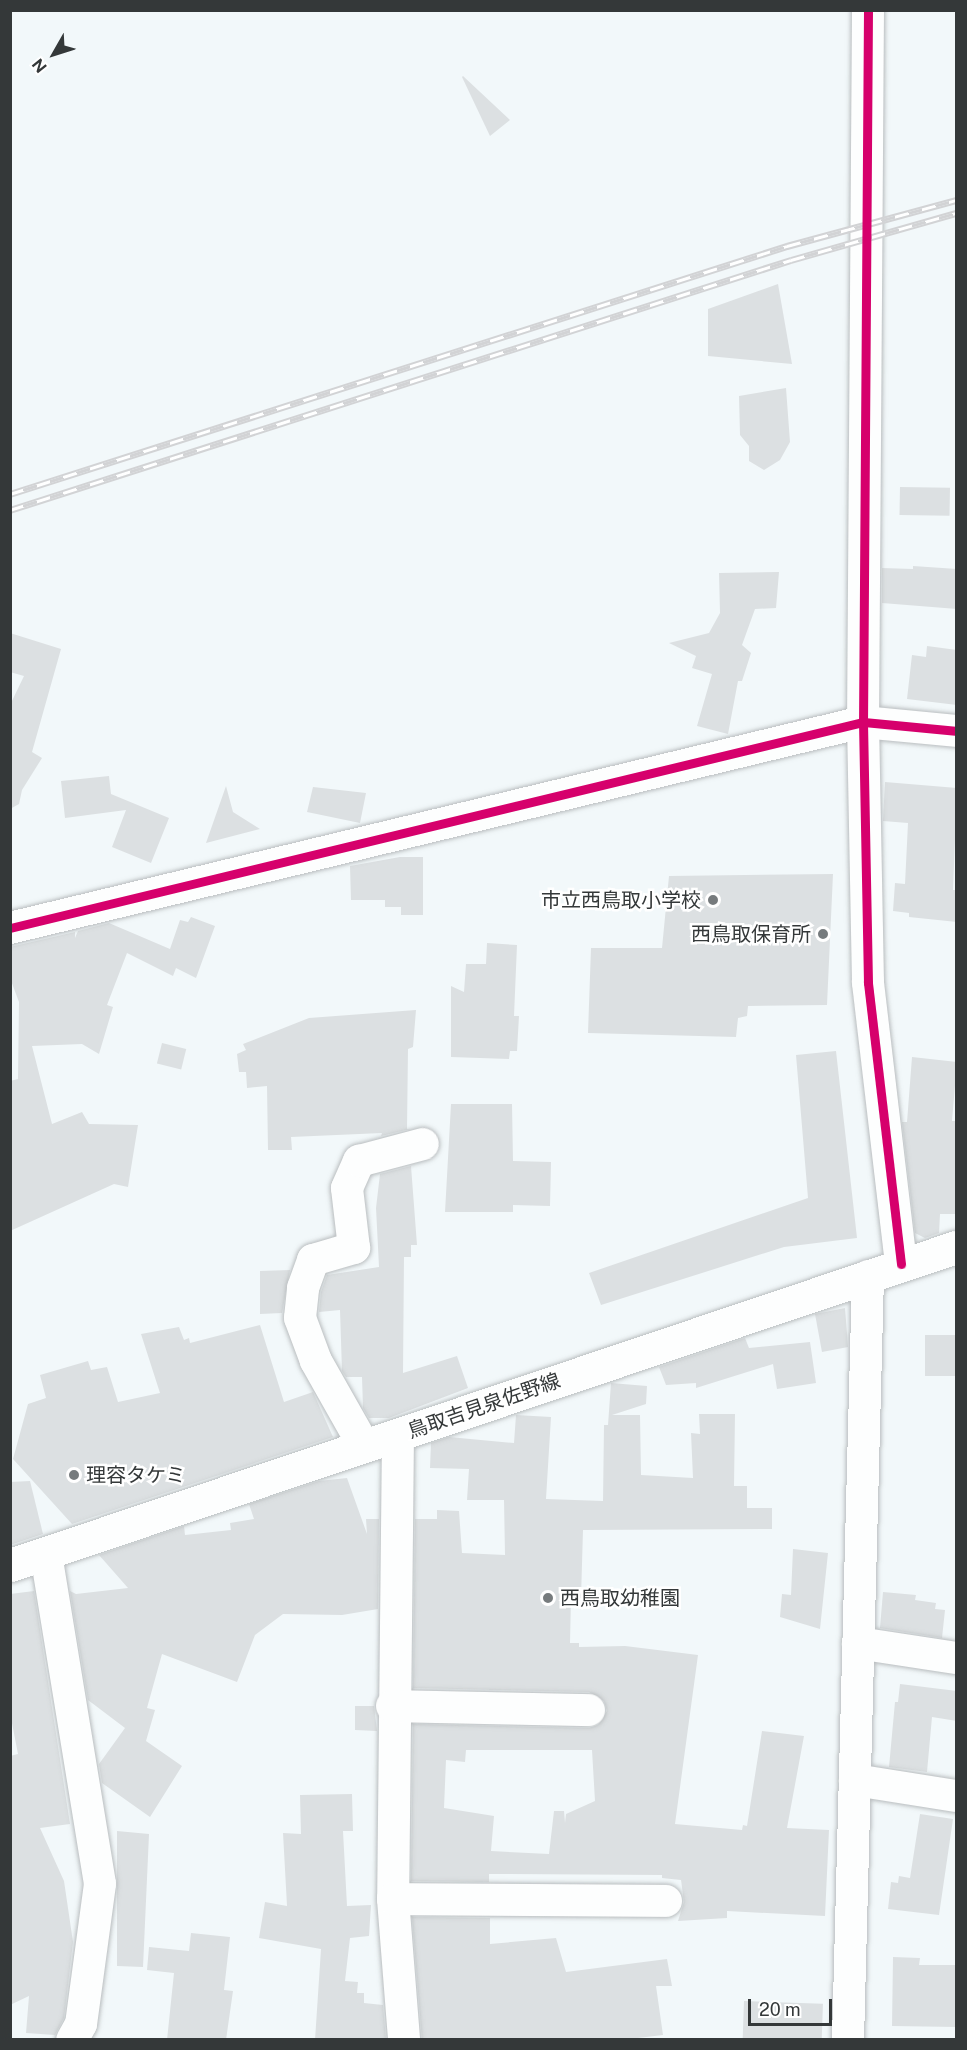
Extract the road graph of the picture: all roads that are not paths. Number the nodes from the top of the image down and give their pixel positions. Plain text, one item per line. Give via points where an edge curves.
1 (868, 10) edge
2 (862, 722) junction
3 (957, 730) edge
4 (10, 928) edge
5 (423, 1144) dead end
6 (957, 1247) edge
7 (901, 1264) junction
8 (868, 1276) junction
9 (398, 1435) junction
10 (364, 1446) junction
11 (46, 1554) junction
12 (10, 1565) edge
13 (858, 1643) junction
14 (957, 1658) edge
15 (392, 1706) junction
16 (589, 1710) dead end
17 (855, 1780) junction
18 (957, 1796) edge
19 (393, 1899) junction
20 (666, 1901) dead end
21 (72, 2040) edge
22 (404, 2040) edge
23 (848, 2040) edge

1 - 2 street
2 - 3 street
2 - 4 street
2 - 7 street via 868,982
5 - 10 street via 359,1161 347,1188 354,1248 314,1260 303,1288 300,1318 316,1361
6 - 7 main road, 鳥取吉見泉佐野線
7 - 8 main road, 鳥取吉見泉佐野線
8 - 9 main road, 鳥取吉見泉佐野線
8 - 13 street
9 - 10 main road, 鳥取吉見泉佐野線
9 - 15 street
10 - 11 main road, 鳥取吉見泉佐野線
11 - 12 main road, 鳥取吉見泉佐野線
11 - 21 street via 100,1884 81,2024
13 - 14 street
13 - 17 street
15 - 16 street
15 - 19 street
17 - 18 street
17 - 23 street
19 - 20 street
19 - 22 street

